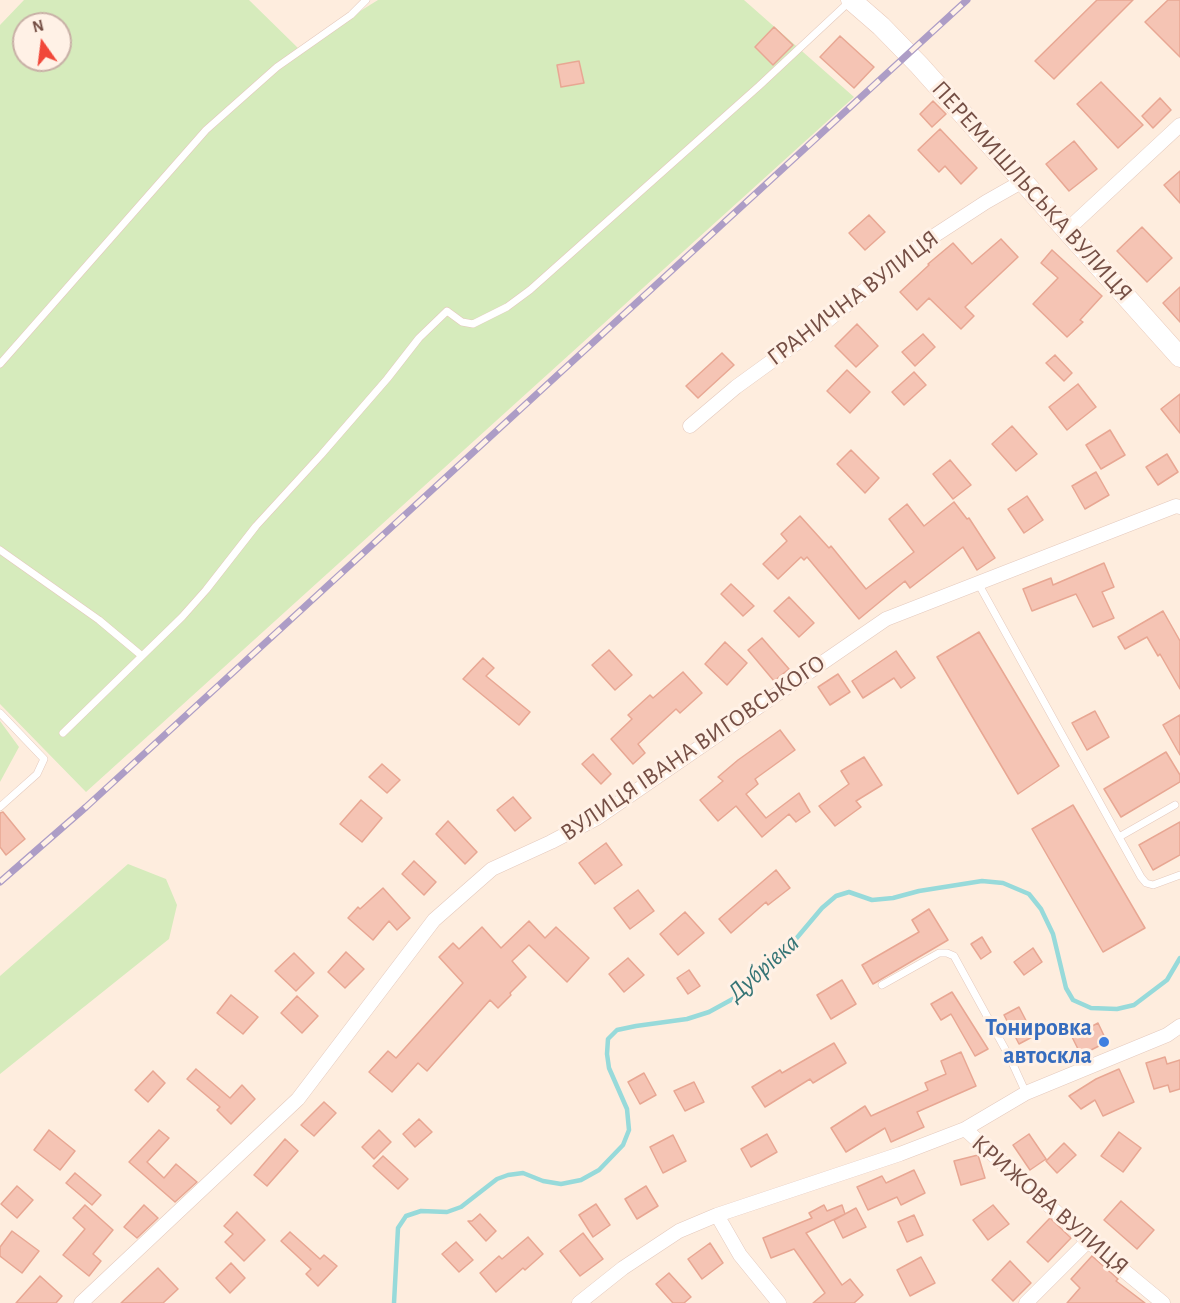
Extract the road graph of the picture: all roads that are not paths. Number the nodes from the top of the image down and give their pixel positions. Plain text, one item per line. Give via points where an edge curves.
1 (366, 0) edge
2 (851, 0) edge
3 (1180, 124) edge
4 (1023, 181) junction
5 (1067, 230) junction
6 (1180, 357) edge
7 (0, 364) edge
8 (690, 426) dead end
9 (1180, 507) edge
10 (0, 550) edge
11 (978, 583) junction
12 (142, 656) junction
13 (0, 713) edge
14 (63, 733) dead end
15 (1175, 805) dead end
16 (0, 807) edge
17 (1119, 837) junction
18 (1180, 875) edge
19 (882, 985) dead end
20 (1180, 1026) edge
21 (1026, 1093) junction
22 (965, 1129) junction
23 (717, 1215) junction
24 (1088, 1241) junction
25 (81, 1303) edge
26 (579, 1303) edge
27 (779, 1303) edge
28 (1026, 1303) edge
29 (1163, 1303) edge

1 - 7 lane via 277,67 206,130
2 - 4 main road, ПЕРЕМИШЛЬСЬКА ВУЛИЦЯ via 919,65
2 - 12 lane via 530,290 473,324 462,322 447,311 419,338 256,526 206,590
3 - 5 street
4 - 5 main road, ПЕРЕМИШЛЬСЬКА ВУЛИЦЯ
4 - 8 street, ГРАНИЧНА ВУЛИЦЯ via 917,247
5 - 6 main road, ПЕРЕМИШЛЬСЬКА ВУЛИЦЯ
9 - 11 street, ВУЛИЦЯ ІВАНА ВИГОВСЬКОГО
10 - 12 lane via 99,620
11 - 17 lane
11 - 25 street, ВУЛИЦЯ ІВАНА ВИГОВСЬКОГО via 886,619 597,818 492,869 434,920 298,1099
12 - 14 lane
13 - 16 lane via 44,759 37,774
15 - 17 lane
17 - 18 lane via 1146,883 1160,884
19 - 21 lane via 939,953 954,956
20 - 21 street via 1167,1035
21 - 22 street
22 - 23 street
22 - 24 street, КРИЖОВА ВУЛИЦЯ
23 - 26 street via 679,1231 647,1251
23 - 27 street via 740,1255
24 - 28 street
24 - 29 street, КРИЖОВА ВУЛИЦЯ

